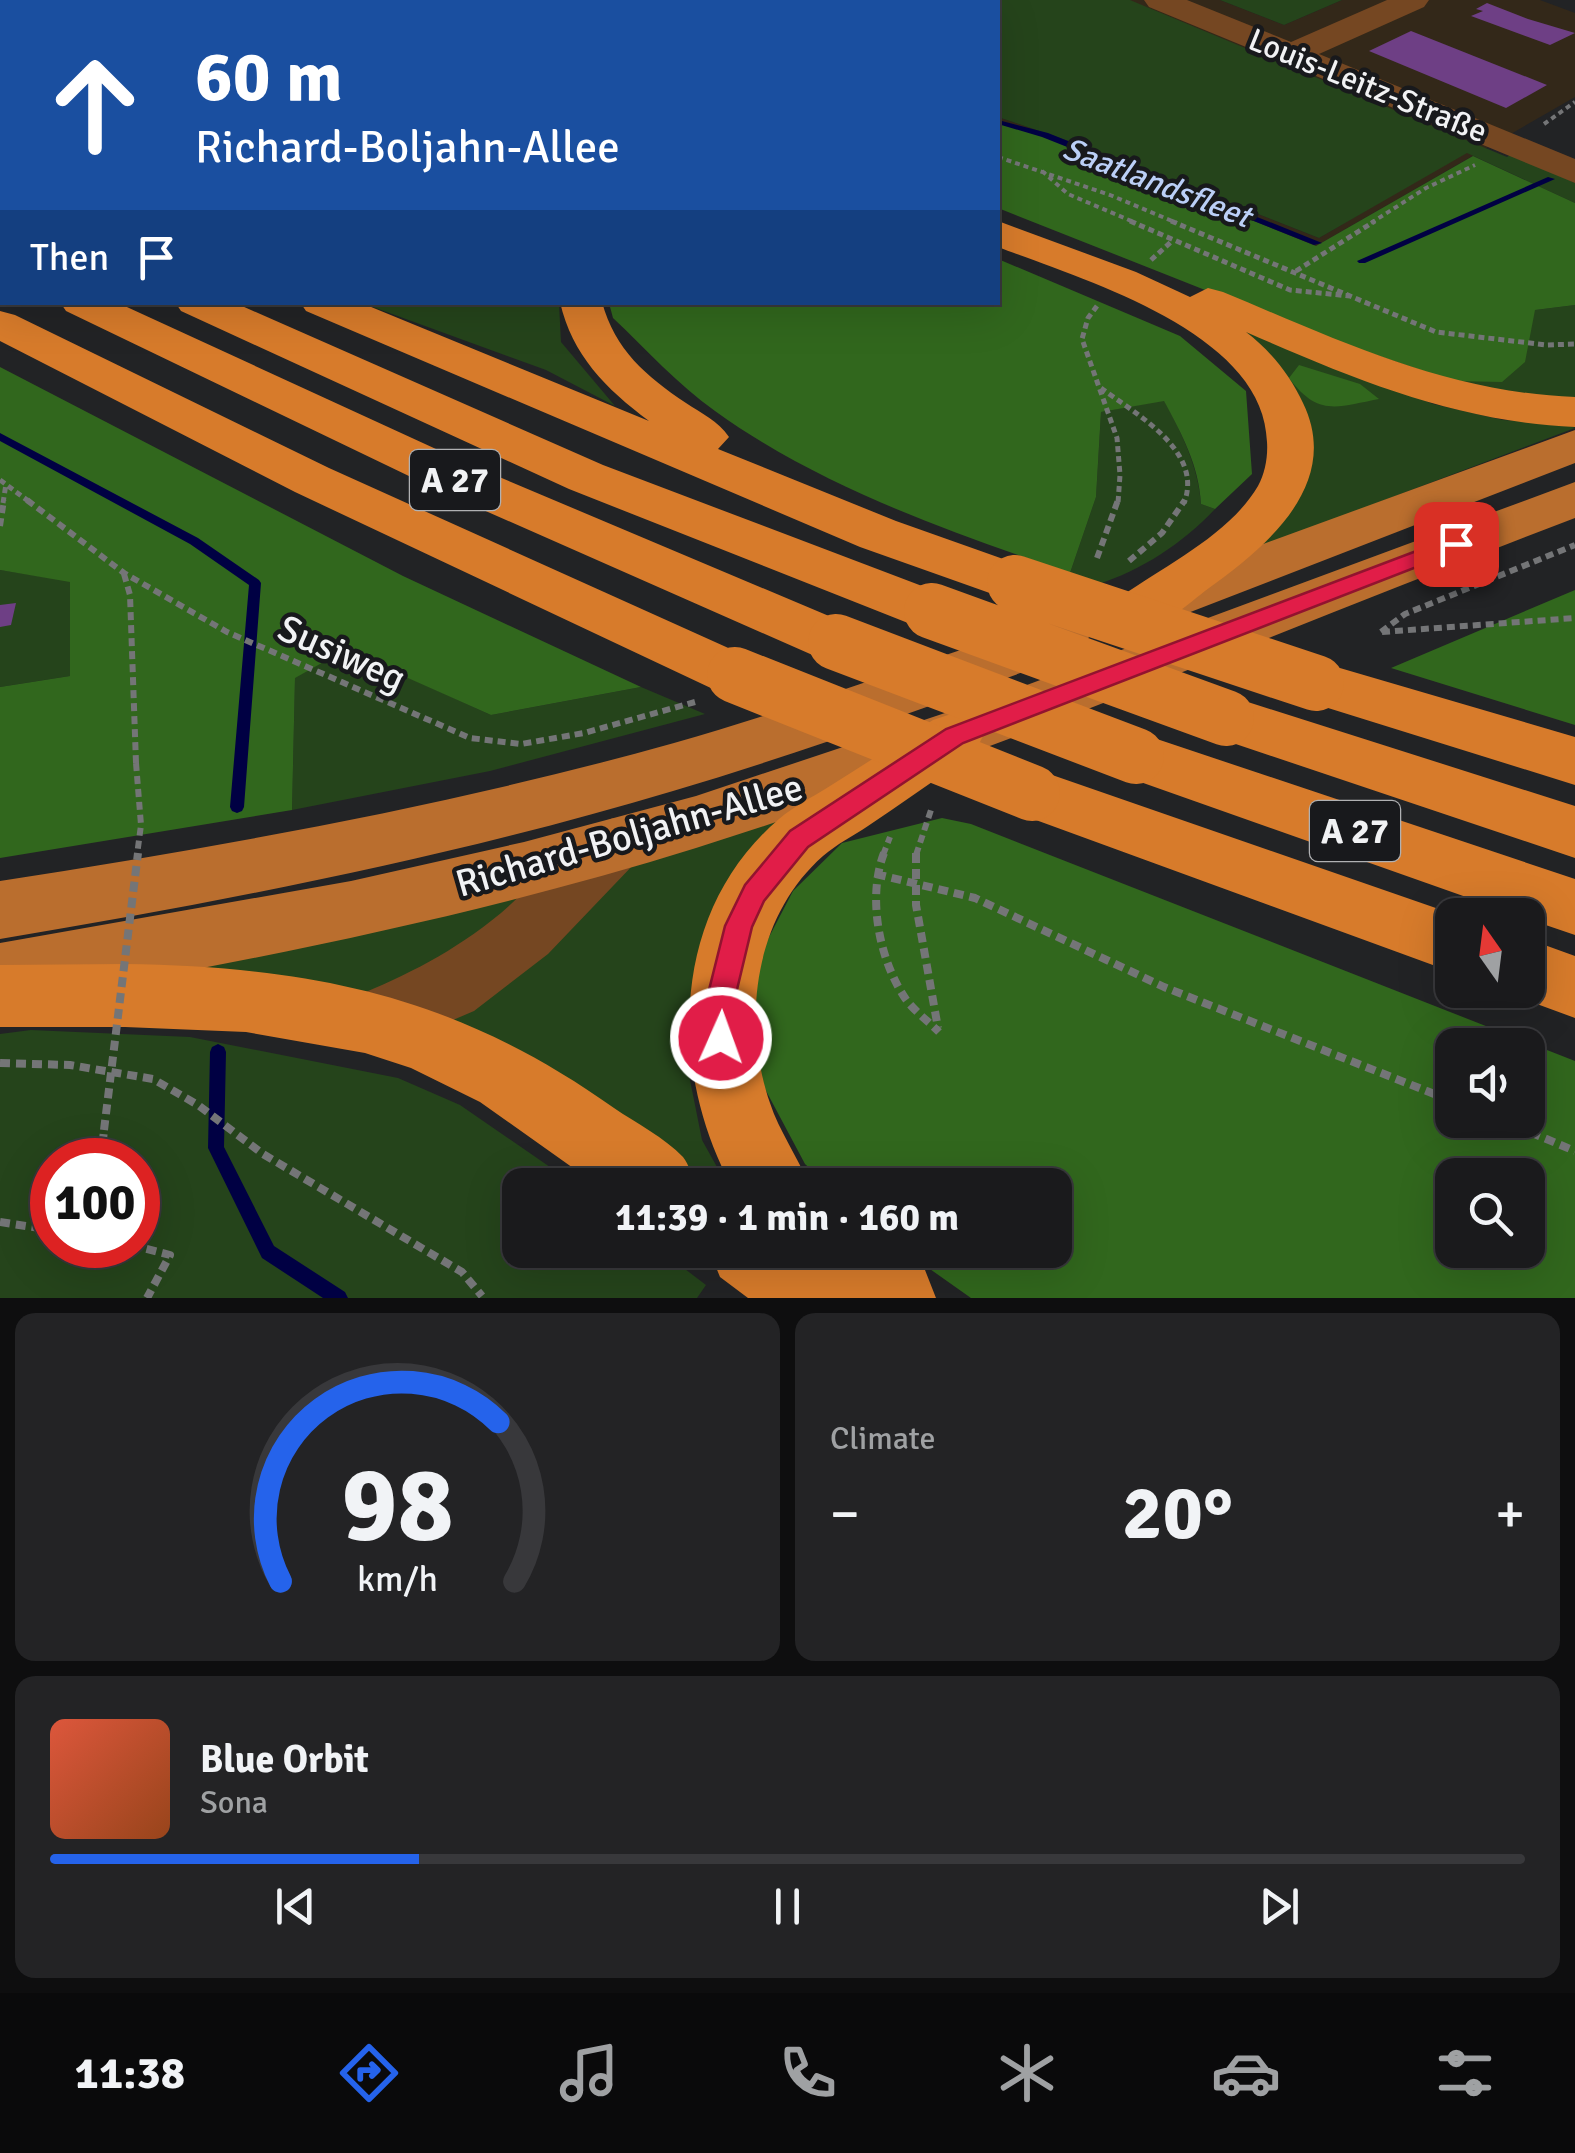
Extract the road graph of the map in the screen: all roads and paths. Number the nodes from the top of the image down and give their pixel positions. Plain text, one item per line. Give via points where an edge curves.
1 (1160, 0) edge
2 (1413, 0) edge
3 (1294, 53) junction
4 (1516, 146) junction
5 (1000, 158) edge
6 (1042, 170) junction
7 (1575, 172) edge
8 (1000, 216) edge
9 (1000, 234) edge
10 (1172, 241) junction
11 (1151, 260) dead end
12 (1296, 271) junction
13 (1356, 296) junction
14 (1105, 298) dead end
15 (87, 305) edge
16 (203, 305) edge
17 (328, 305) edge
18 (582, 305) edge
19 (6, 328) edge
20 (1575, 344) edge
21 (1102, 388) junction
22 (1575, 412) edge
23 (1575, 446) edge
24 (3, 482) edge
25 (1575, 499) edge
26 (0, 526) edge
27 (878, 534) junction
28 (1575, 545) edge
29 (1094, 564) dead end
30 (124, 573) junction
31 (1128, 591) junction
32 (1575, 618) edge
33 (718, 688) junction
34 (954, 736) junction
35 (1575, 761) edge
36 (920, 812) dead end
37 (894, 827) dead end
38 (1575, 832) edge
39 (613, 844) junction
40 (876, 874) junction
41 (916, 884) junction
42 (1575, 907) edge
43 (0, 910) edge
44 (1435, 937) edge
45 (0, 974) edge
46 (1545, 976) edge
47 (1575, 986) edge
48 (0, 996) edge
49 (376, 1021) junction
50 (0, 1063) edge
51 (1435, 1094) edge
52 (103, 1138) edge
53 (1544, 1138) edge
54 (1575, 1151) edge
55 (635, 1168) edge
56 (763, 1168) edge
57 (0, 1222) edge
58 (30, 1227) edge
59 (160, 1252) edge
60 (772, 1268) edge
61 (854, 1268) edge
62 (481, 1297) edge
63 (147, 1298) edge
64 (813, 1298) edge
65 (897, 1298) edge

1 - 3 street, Louis-Leitz-Straße
2 - 3 street
3 - 4 street, Louis-Leitz-Straße
4 - 7 street, Louis-Leitz-Straße
4 - 12 path via 1426,188
5 - 6 path
6 - 10 path via 1068,194
6 - 12 path
8 - 22 highway via 1412,384 1492,406
9 - 31 highway via 1220,331 1260,367 1285,409 1290,461 1266,511
10 - 11 path
10 - 13 path via 1290,290
12 - 13 path
13 - 20 path via 1436,332
14 - 21 path via 1090,313 1082,336 1087,364
15 - 42 highway, A 27, bridge via 570,532 836,642 1136,756
16 - 38 highway, A 27, bridge via 586,477 932,611 1226,718
17 - 27 highway
18 - 27 highway via 602,351 654,402
19 - 33 highway
21 - 29 path via 1118,445 1120,493 1111,534
21 - 31 path via 1166,440 1191,478 1188,503
23 - 31 main road, Richard-Boljahn-Allee
24 - 26 path
24 - 30 path, Susiweg
25 - 34 main road, Richard-Boljahn-Allee
27 - 35 highway, bridge via 1316,683
28 - 32 path via 1405,614 1381,632
30 - 33 path, Susiweg via 228,632 470,738 520,744 584,733
30 - 52 path, bridge via 141,825
31 - 43 main road, Richard-Boljahn-Allee via 776,736 616,783 344,848
33 - 44 highway, bridge
34 - 39 main road, Richard-Boljahn-Allee
34 - 56 highway via 799,839 754,893 738,926 721,998 721,1038 739,1123
36 - 41 path via 933,804 916,854
37 - 40 path
39 - 45 main road, Richard-Boljahn-Allee via 304,918
39 - 49 street via 510,944 450,989
40 - 41 path
40 - 41 path via 877,930 905,998 938,1032
41 - 51 path via 975,898 1164,987
46 - 47 highway
48 - 49 highway via 239,996
49 - 55 highway via 483,1065
50 - 62 path via 70,1065 153,1079 263,1154 462,1272
53 - 54 path
57 - 58 path
59 - 63 path via 170,1255
60 - 64 highway
61 - 65 highway

